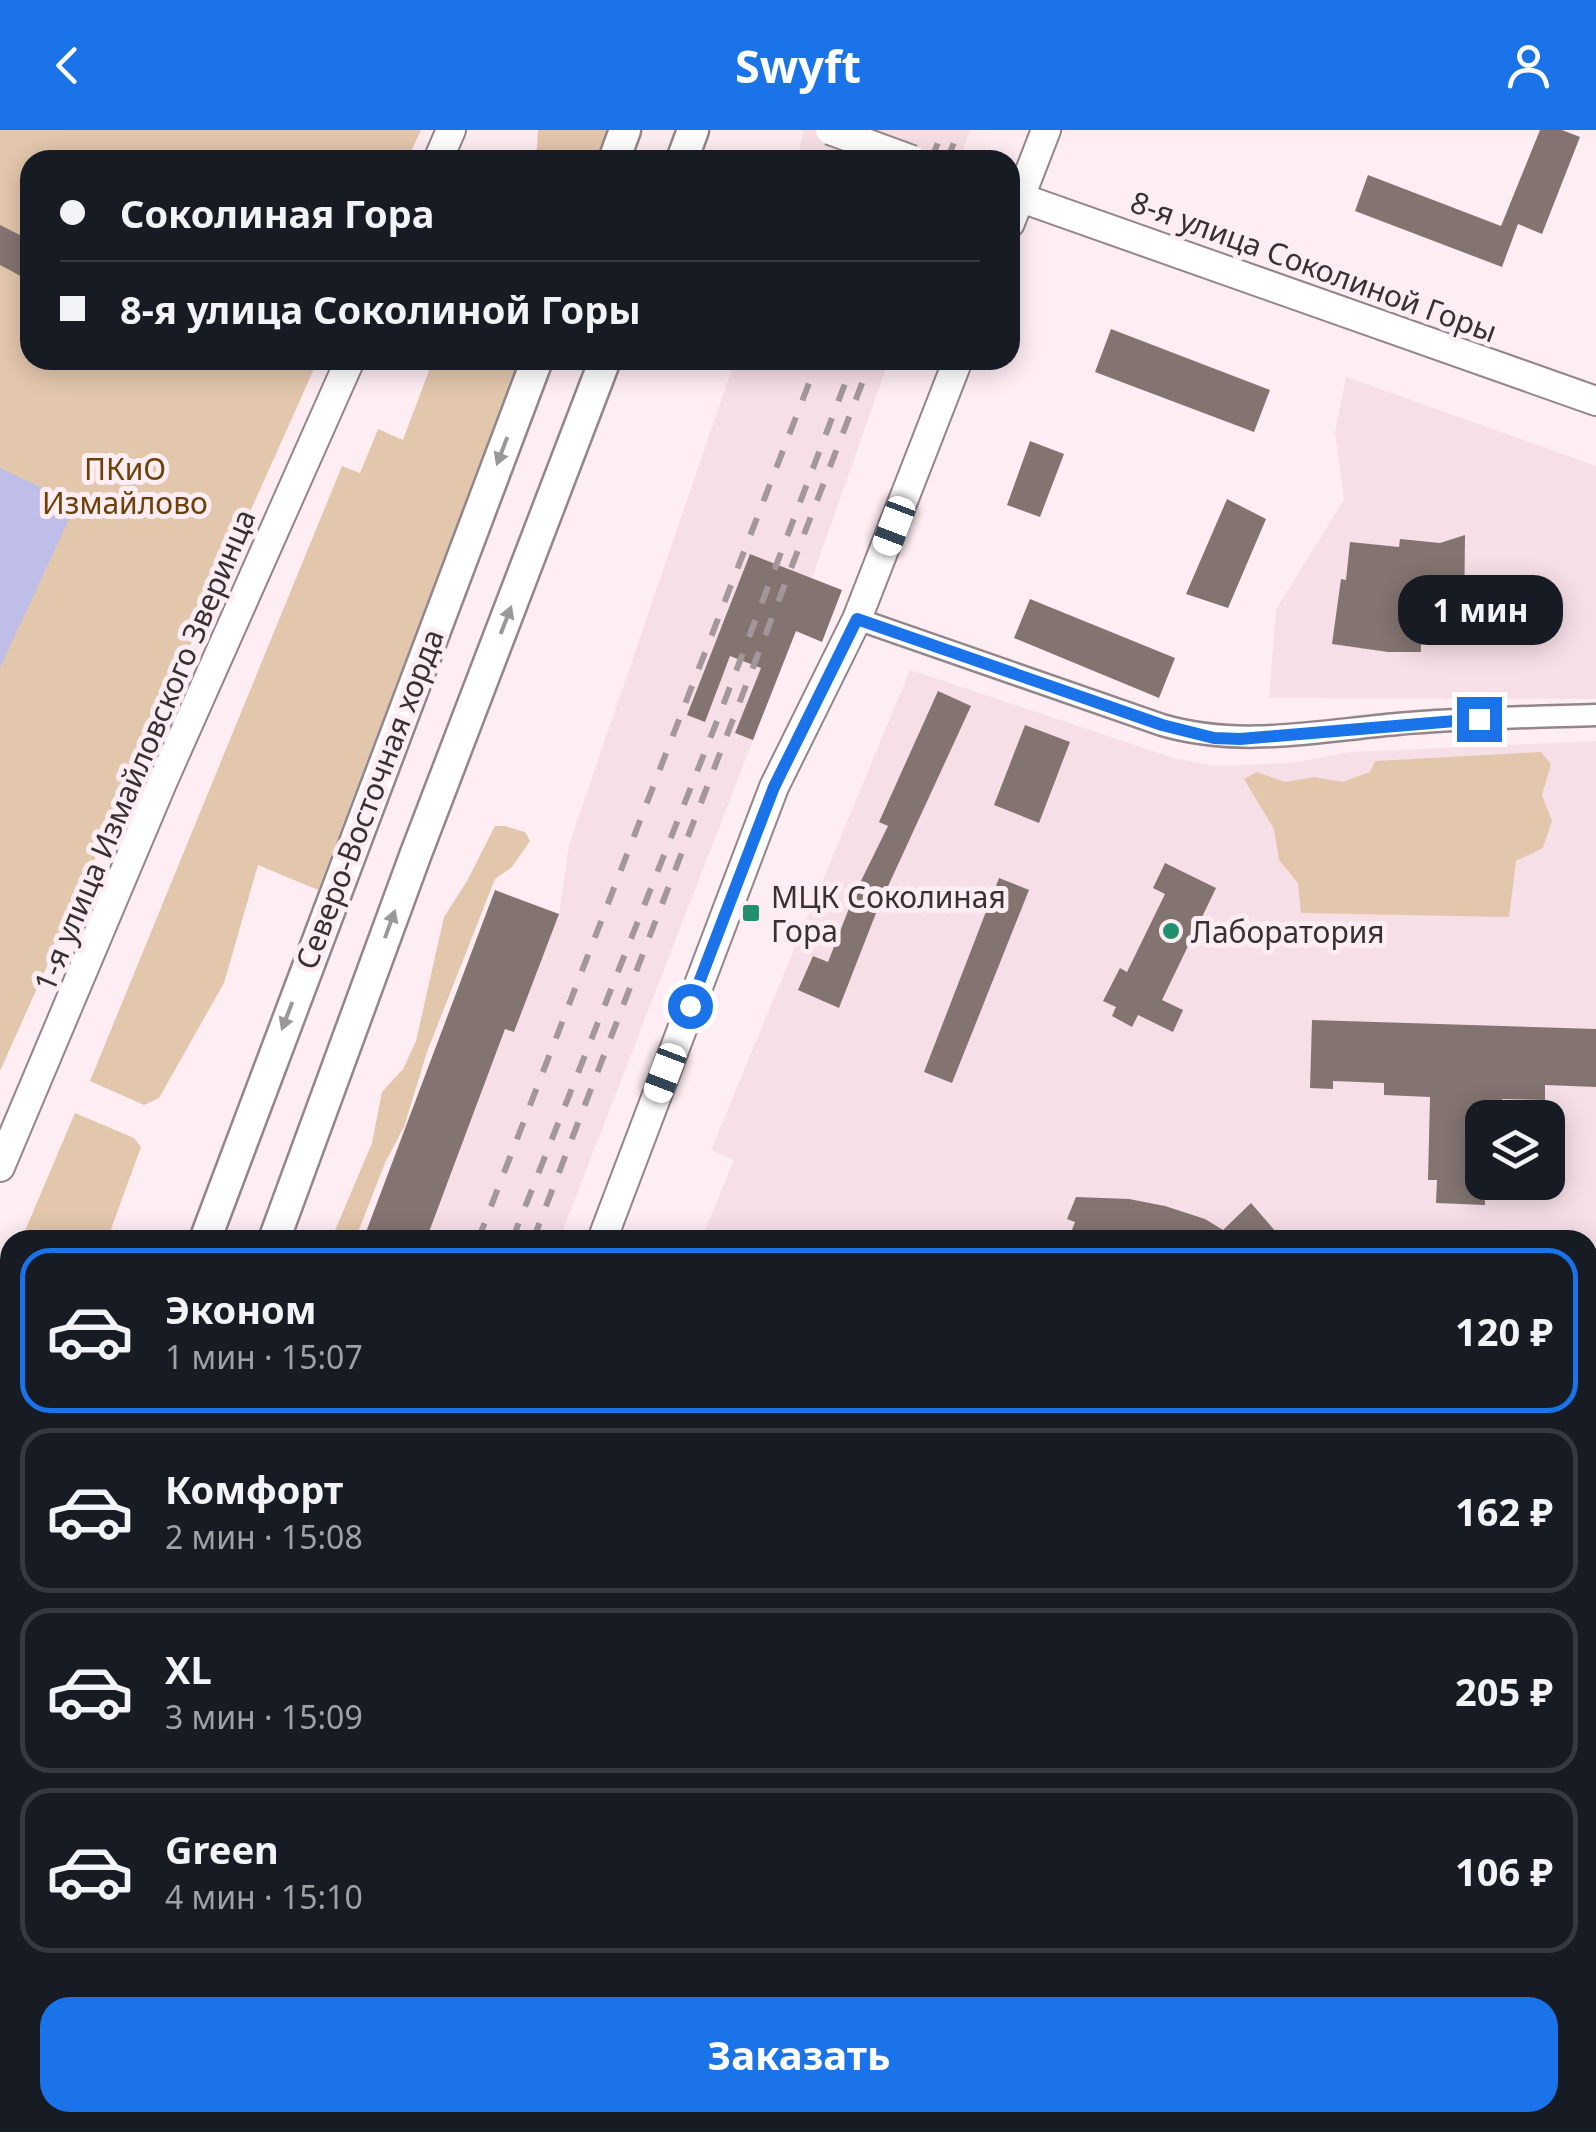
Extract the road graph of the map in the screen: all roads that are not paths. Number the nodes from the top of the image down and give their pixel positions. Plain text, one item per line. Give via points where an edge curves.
1 (830, 130) edge
2 (1046, 130) edge
3 (885, 150) edge
4 (1020, 189) edge
5 (1020, 207) edge
6 (346, 370) edge
7 (533, 370) edge
8 (601, 370) edge
9 (954, 370) edge
10 (1596, 401) edge
11 (857, 619) junction
12 (1596, 715) edge
13 (332, 1081) junction
14 (0, 1167) edge
15 (208, 1230) edge
16 (278, 1230) edge
17 (288, 1230) edge
18 (606, 1230) edge

1 - 3 street, bridge
2 - 4 street
5 - 10 street, 8-я улица Соколиной Горы via 1270,285
6 - 14 street, 1-я улица Измайловского Зверинца
7 -> 15 main road, Северо-Восточная хорда
13 -> 8 main road
9 - 11 street
11 - 12 street via 1214,738
11 - 18 street via 774,787
13 - 16 main road
13 - 17 street

